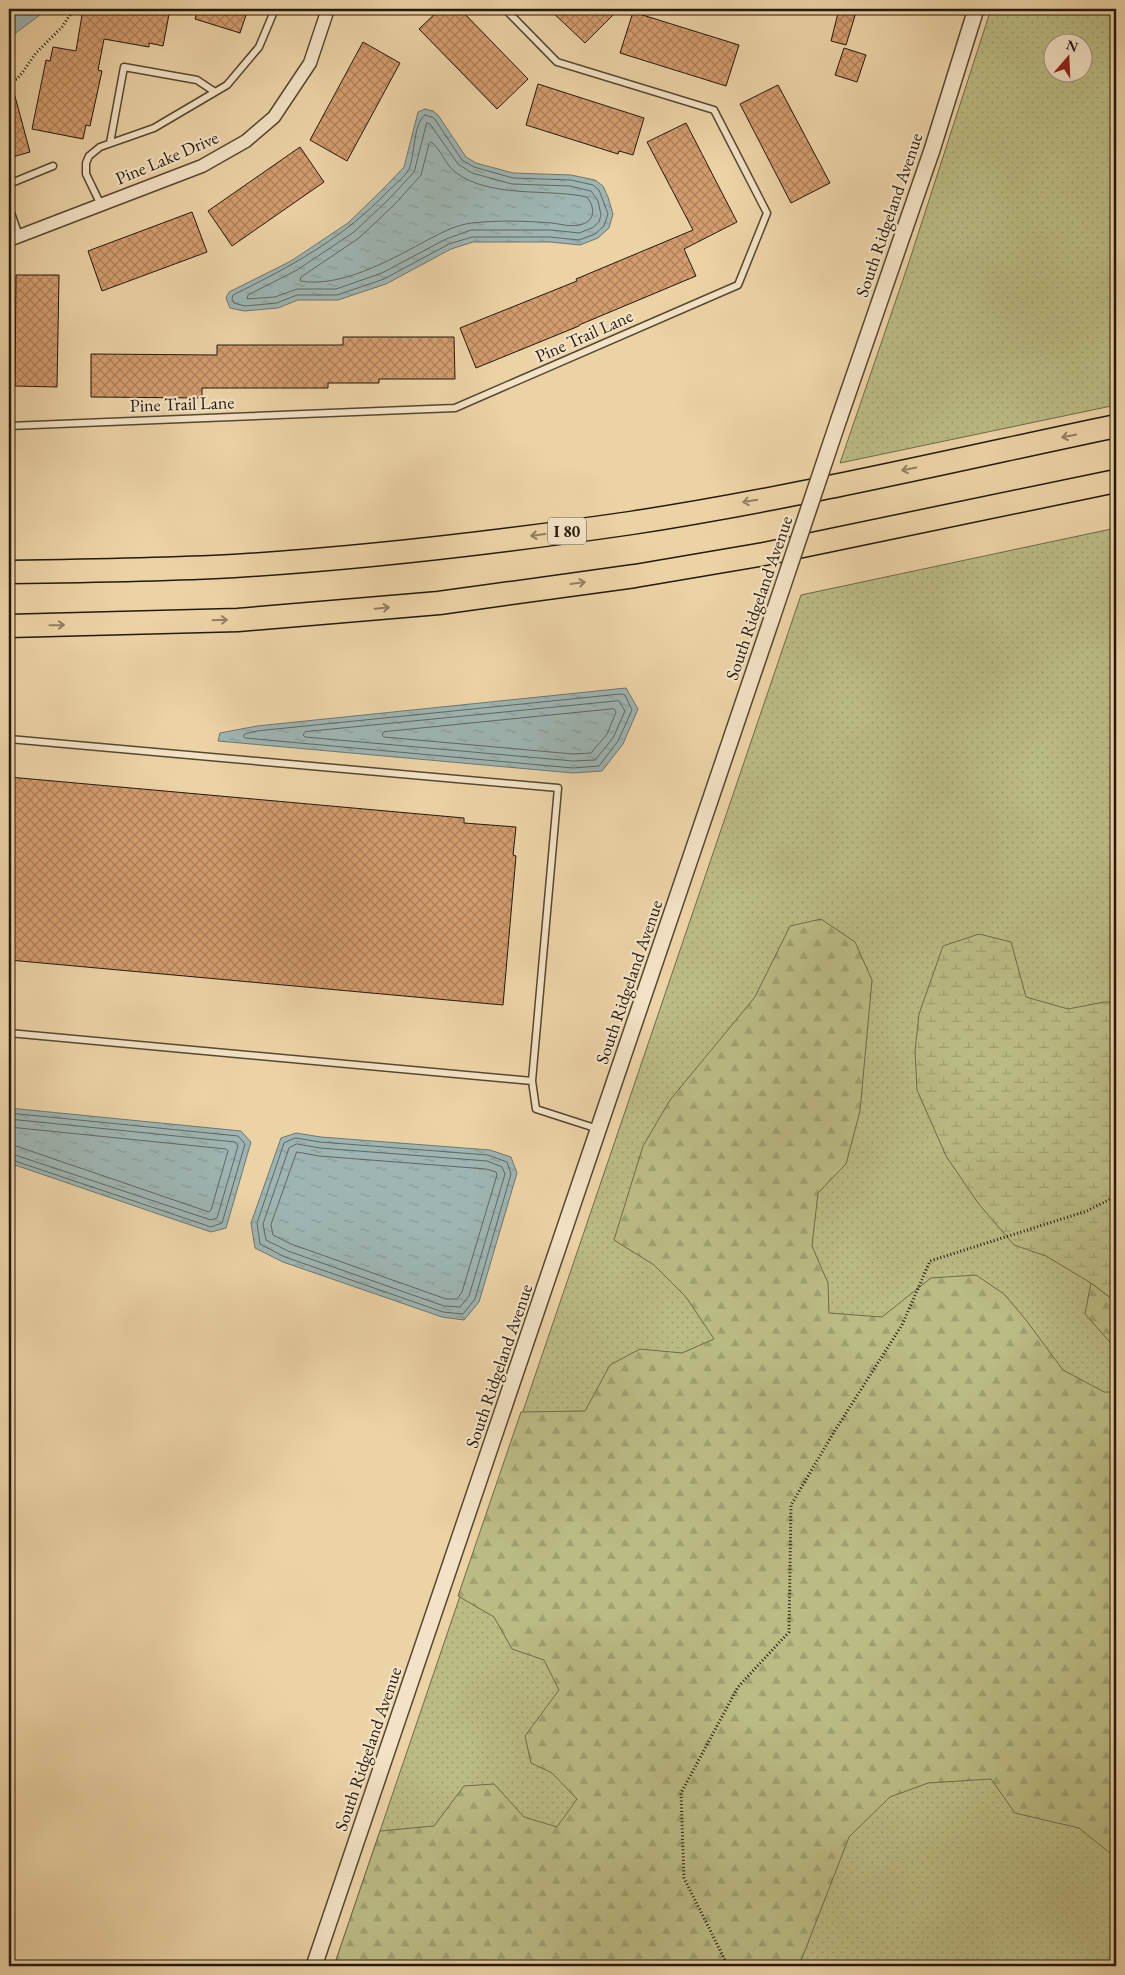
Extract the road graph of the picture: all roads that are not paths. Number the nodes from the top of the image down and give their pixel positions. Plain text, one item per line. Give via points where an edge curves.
1 (275, 9) edge
2 (328, 9) edge
3 (505, 9) edge
4 (976, 9) edge
5 (215, 92) junction
6 (110, 143) junction
7 (53, 166) dead end
8 (9, 184) edge
9 (100, 205) junction
10 (9, 207) edge
11 (14, 238) edge
12 (9, 426) edge
13 (1116, 426) edge
14 (1116, 481) edge
15 (9, 572) edge
16 (9, 626) edge
17 (9, 739) edge
18 (9, 1033) edge
19 (532, 1081) junction
20 (599, 1129) junction
21 (314, 1966) edge

1 - 5 lane via 259,47 227,84
2 - 9 street, Pine Lake Drive via 310,63 274,117 246,141 202,166
3 - 12 lane, Pine Trail Lane via 557,62 714,110 767,213 738,285 455,408
4 - 20 street, South Ridgeland Avenue, bridge via 932,150
5 - 6 lane via 154,128
5 - 6 lane via 197,80 124,67
6 - 9 lane via 89,156 86,163 86,174
7 - 8 lane
9 - 11 street, Pine Lake Drive
10 - 11 lane
13 -> 15 highway, I 80 via 775,497 631,522 434,548 196,567
16 -> 14 highway via 238,620 439,602 635,576 764,554
17 - 19 lane via 558,788
18 - 19 lane
19 - 20 lane via 536,1108
20 - 21 street, South Ridgeland Avenue

